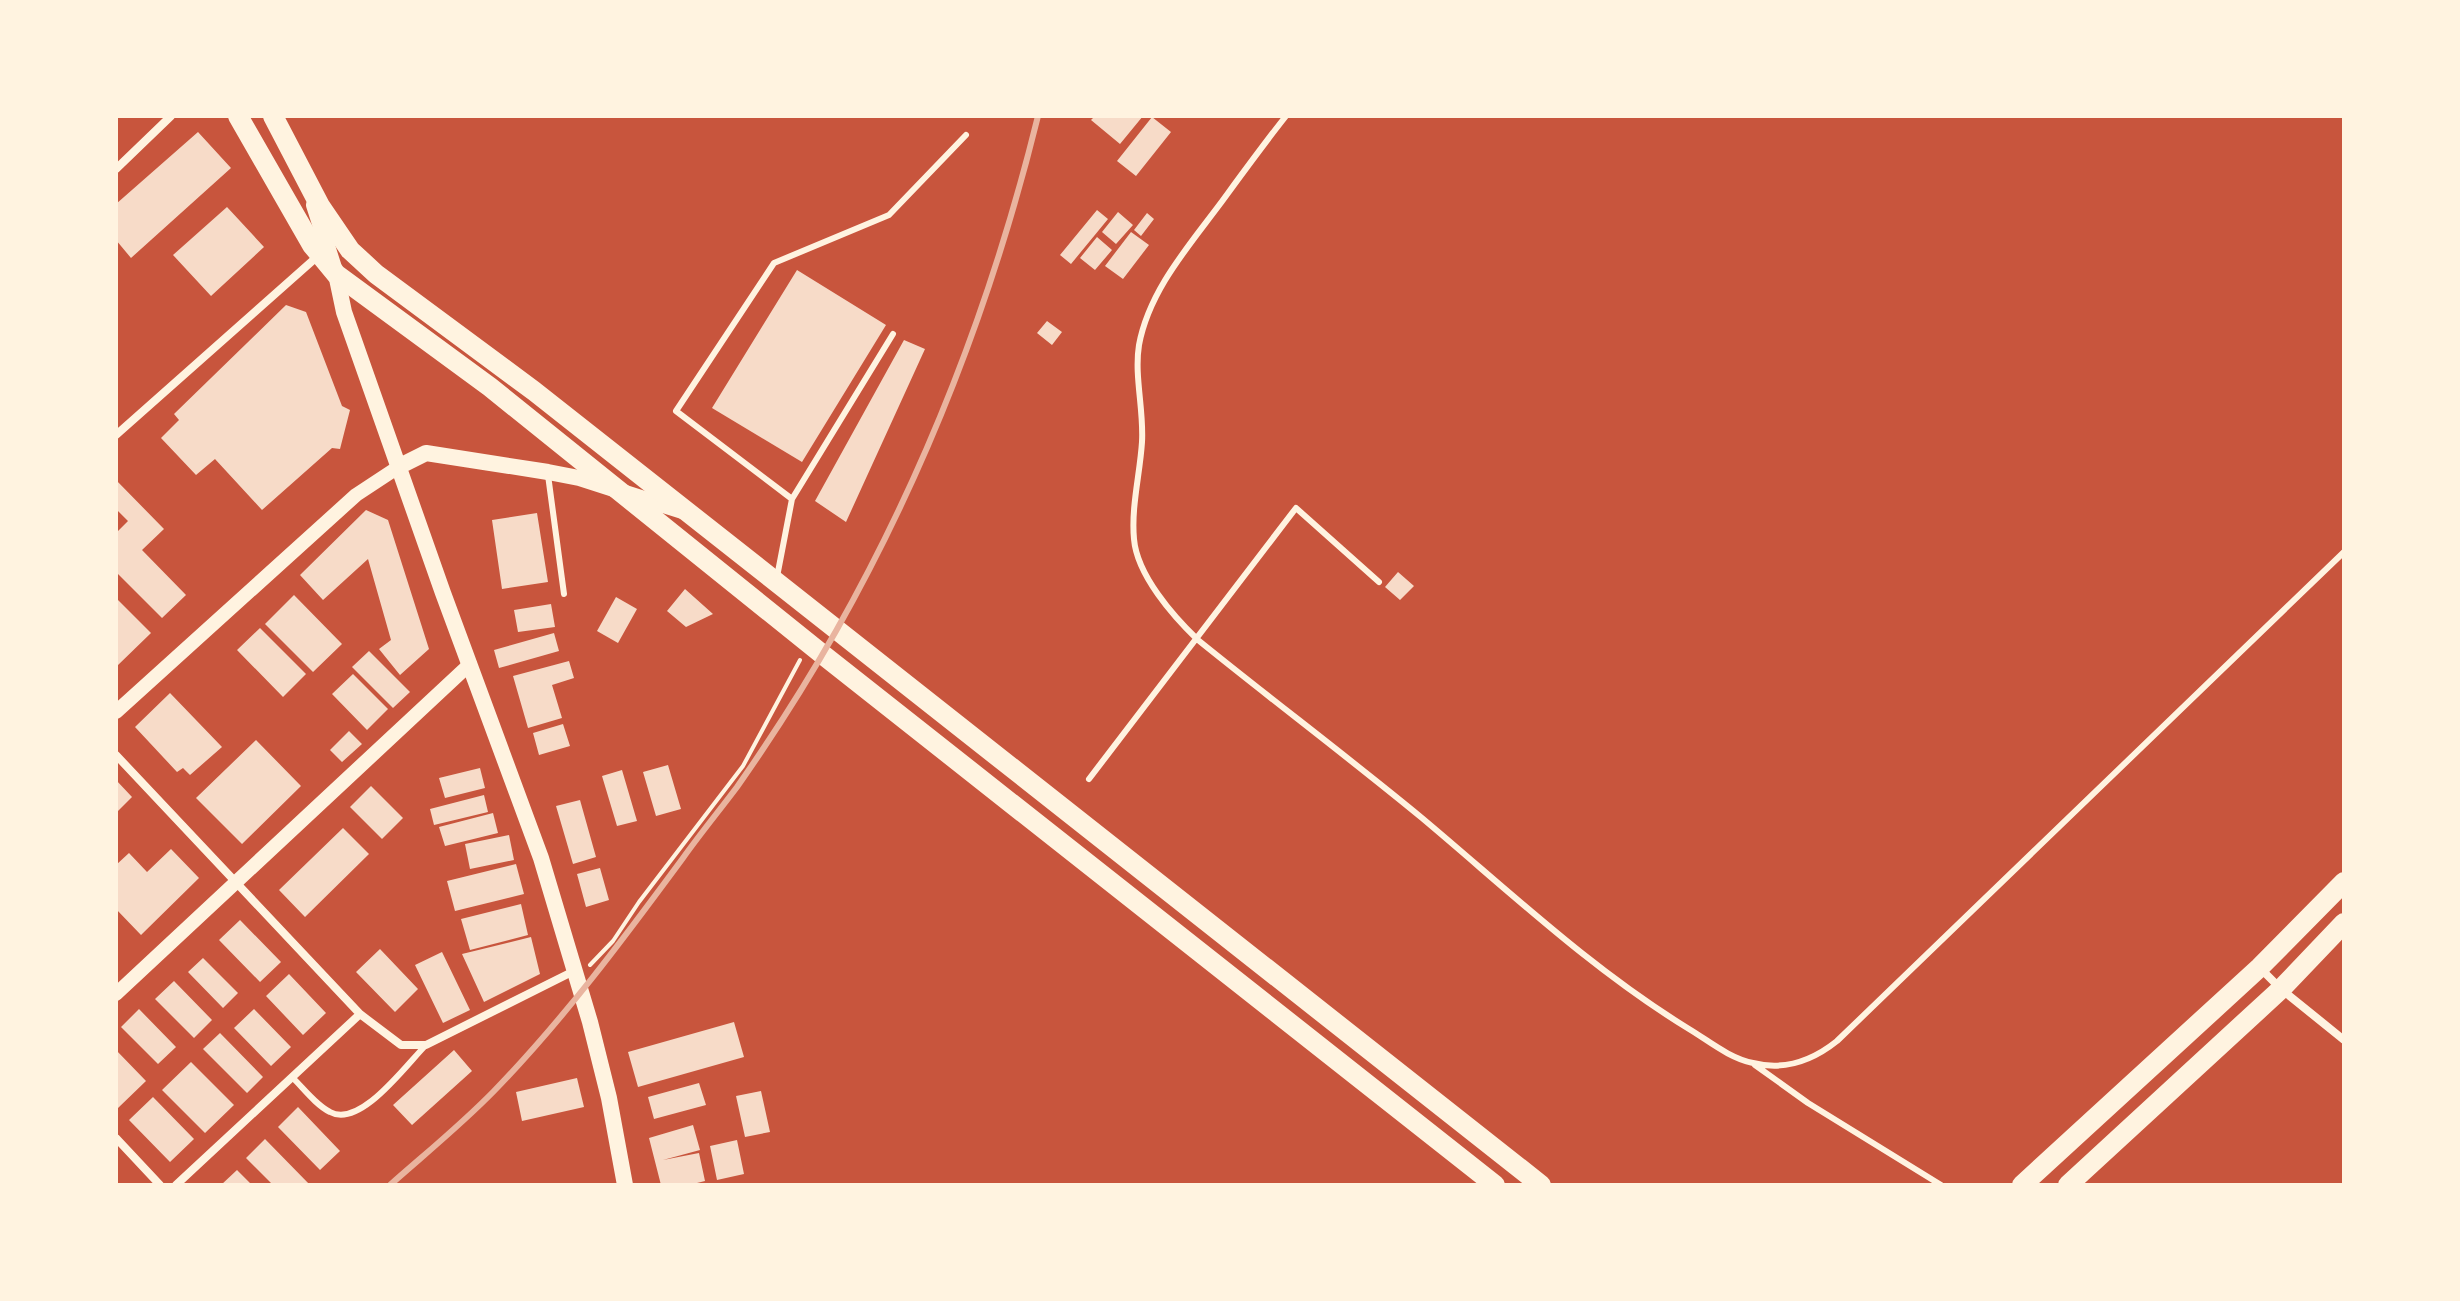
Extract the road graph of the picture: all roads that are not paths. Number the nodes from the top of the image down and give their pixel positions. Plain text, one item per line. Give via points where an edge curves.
1 (171, 116) edge
2 (238, 116) edge
3 (273, 116) edge
4 (1286, 116) edge
5 (966, 135) dead end
6 (116, 169) edge
7 (307, 183) junction
8 (319, 255) junction
9 (336, 274) junction
10 (893, 334) dead end
11 (116, 435) edge
12 (400, 466) junction
13 (548, 472) junction
14 (622, 492) junction
15 (792, 499) junction
16 (687, 513) junction
17 (2344, 552) edge
18 (1379, 582) dead end
19 (776, 583) junction
20 (564, 594) dead end
21 (1198, 640) junction
22 (470, 664) junction
23 (116, 712) edge
24 (116, 755) edge
25 (1089, 779) dead end
26 (235, 882) junction
27 (2344, 882) edge
28 (2344, 923) edge
29 (2260, 967) junction
30 (574, 971) junction
31 (2281, 989) junction
32 (116, 994) edge
33 (360, 1014) junction
34 (2344, 1040) edge
35 (426, 1045) junction
36 (1752, 1063) junction
37 (293, 1078) junction
38 (116, 1138) edge
39 (160, 1185) edge
40 (176, 1185) edge
41 (625, 1185) edge
42 (1495, 1185) edge
43 (1541, 1185) edge
44 (1941, 1185) edge
45 (2022, 1185) edge
46 (2068, 1185) edge

1 - 6 street
2 - 8 main road
3 - 7 main road
4 - 21 lane via 1167,277 1143,325 1138,350 1143,438 1134,543 1154,588
5 - 15 lane via 889,215 774,263 676,411
7 - 9 main road
7 - 16 main road via 332,227 376,274
8 - 9 main road
8 - 11 street
9 - 12 main road via 344,312
9 - 14 main road
10 - 15 lane
12 - 13 main road via 426,453
12 - 22 main road
12 - 23 street via 356,495
13 - 14 main road
13 - 20 lane
14 - 16 main road
14 - 42 main road
15 - 19 lane
16 - 19 main road
17 - 36 lane via 1837,1041 1802,1062
18 - 21 lane via 1296,508
19 - 43 main road
21 - 25 lane
21 - 36 lane via 1602,970 1726,1052
22 - 26 street
22 - 30 main road via 536,843
24 - 26 street
26 - 32 street
26 - 33 street
27 - 29 main road
28 - 31 main road
29 - 31 street
29 - 45 main road
30 - 35 street
30 - 41 main road via 609,1098
31 - 34 street
31 - 46 main road
33 - 35 street via 401,1045
33 - 37 street
35 - 37 lane via 352,1115 328,1111
36 - 44 lane
37 - 40 street
38 - 39 street

